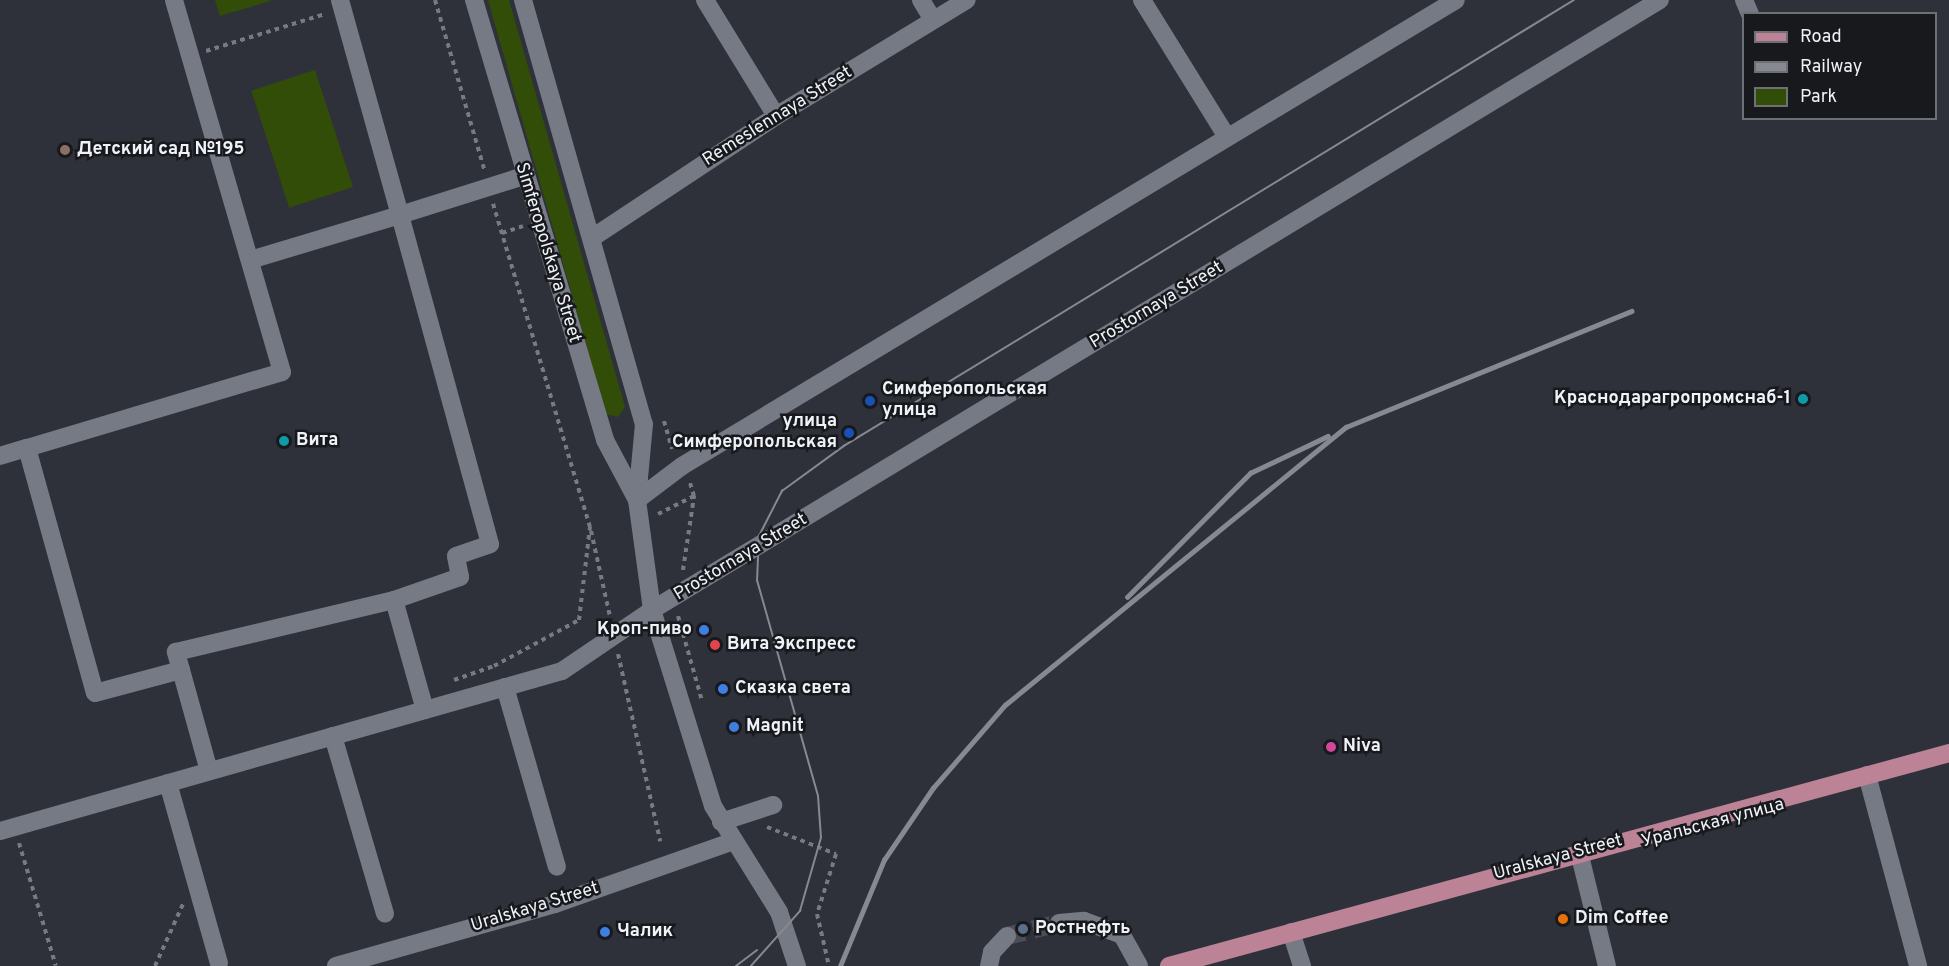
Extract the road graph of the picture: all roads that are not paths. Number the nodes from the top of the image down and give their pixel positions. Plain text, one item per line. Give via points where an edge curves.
1 (174, 0) edge
2 (474, 0) edge
3 (523, 0) edge
4 (705, 0) edge
5 (921, 0) edge
6 (967, 0) edge
7 (1142, 0) edge
8 (1456, 0) edge
9 (1660, 0) edge
10 (341, 4) edge
11 (933, 20) junction
12 (776, 116) junction
13 (1227, 137) junction
14 (524, 176) junction
15 (400, 215) junction
16 (592, 238) junction
17 (249, 260) junction
18 (27, 448) junction
19 (0, 456) edge
20 (637, 500) junction
21 (394, 600) junction
22 (652, 610) junction
23 (182, 669) junction
24 (505, 687) junction
25 (425, 710) junction
26 (333, 736) junction
27 (1949, 753) edge
28 (1949, 761) edge
29 (209, 771) junction
30 (1868, 778) junction
31 (168, 783) junction
32 (772, 805) dead end
33 (721, 822) junction
34 (7, 829) edge
35 (731, 842) junction
36 (1580, 856) junction
37 (557, 867) dead end
38 (385, 914) dead end
39 (1059, 923) tunnel mouth
40 (1007, 936) tunnel mouth
41 (1292, 936) junction
42 (219, 963) dead end
43 (336, 966) edge
44 (797, 966) edge
45 (989, 966) edge
46 (1139, 966) edge
47 (1169, 966) edge
48 (1199, 966) edge
49 (1302, 966) edge
50 (1607, 966) edge
51 (1918, 966) edge

1 - 17 street
2 - 14 street, Simferopolskaya Street
3 - 16 street, Simferopolskaya Street
4 - 12 street
5 - 11 street
6 - 11 street, Remeslennaya Street
7 - 13 street
8 - 13 street
9 - 22 street, Prostornaya Street
10 - 15 street
11 - 12 street, Remeslennaya Street
12 - 16 street, Remeslennaya Street
13 - 20 street via 682,466
14 - 15 street
14 - 20 street, Simferopolskaya Street via 604,440
15 - 17 street
15 - 21 street via 490,544 456,556 460,577
16 - 20 street, Simferopolskaya Street via 644,424
17 - 18 street via 282,372
18 - 19 street
18 - 23 street via 95,693
20 - 22 street, Simferopolskaya Street
21 - 23 street via 176,652
21 - 25 street
22 - 24 street, Prostornaya Street via 562,671
22 - 33 street, Simferopolskaya Street
23 - 29 street
24 - 25 street, Prostornaya Street
24 - 37 street
25 - 26 street, Prostornaya Street
26 - 29 street, Prostornaya Street
26 - 38 street
27 - 30 main road, Uralskaya Street
28 - 30 main road
29 - 31 street, Prostornaya Street
30 - 36 main road, Uralskaya Street
30 - 51 street
31 - 34 street, Prostornaya Street
31 - 42 street
32 - 33 street
33 - 35 street, Simferopolskaya Street
35 - 43 street, Uralskaya Street via 555,904
35 - 44 street, Simferopolskaya Street via 779,912
36 - 41 main road, Uralskaya Street
36 - 50 street
39 - 46 street via 1084,921 1122,935
40 - 45 street via 992,951
41 - 47 main road, Uralskaya Street
41 - 48 main road
41 - 49 street

